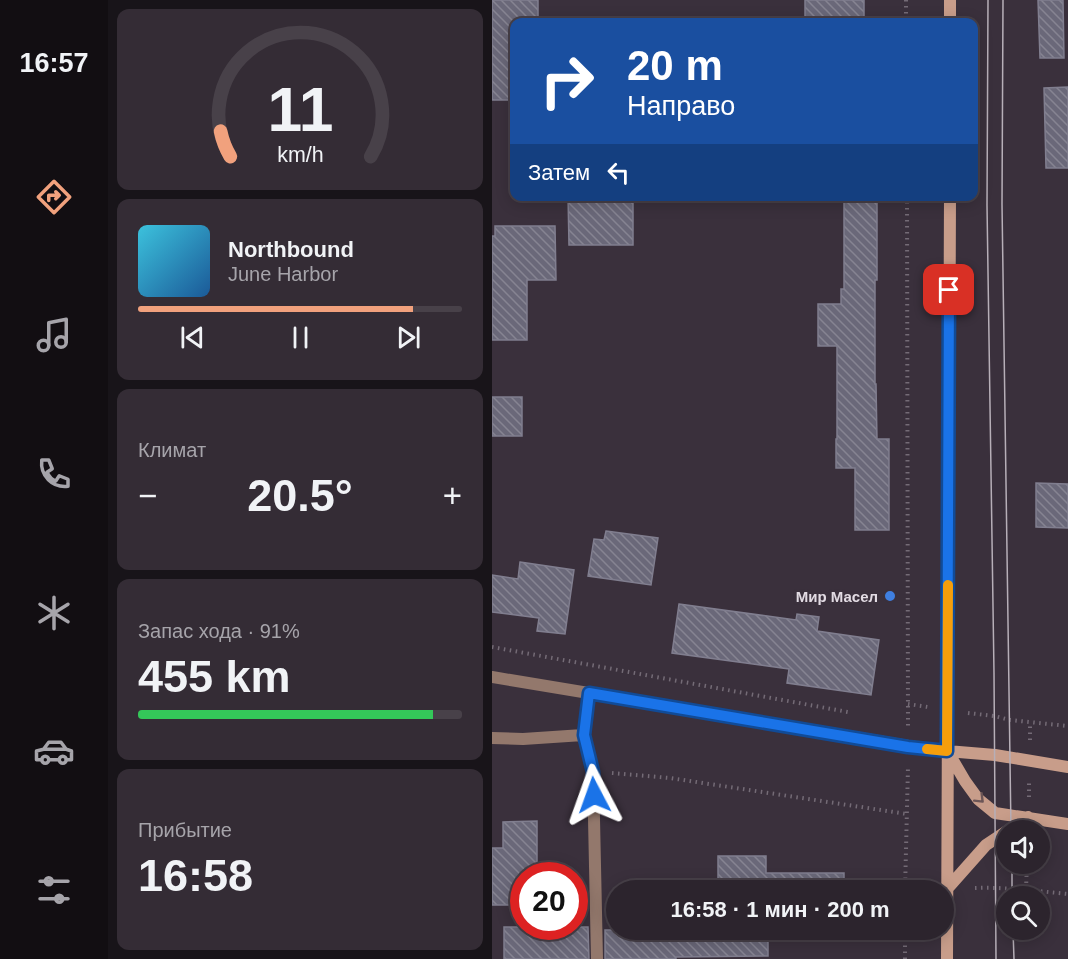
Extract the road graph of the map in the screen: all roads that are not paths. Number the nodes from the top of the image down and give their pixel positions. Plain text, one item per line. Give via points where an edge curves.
1 (950, 0) edge
2 (950, 18) edge
3 (950, 201) edge
4 (492, 677) edge
5 (589, 693) junction
6 (584, 735) junction
7 (492, 738) edge
8 (947, 751) junction
9 (1068, 767) edge
10 (1028, 817) junction
11 (1068, 824) edge
12 (947, 880) edge
13 (954, 882) edge
14 (947, 940) edge
15 (597, 959) edge
16 (947, 959) edge

1 - 2 main road
3 - 8 main road
4 - 5 street
5 - 6 street
5 - 8 street
6 - 7 street
6 - 15 street via 593,772
8 - 9 main road
8 -> 10 main road via 964,781 995,813
8 - 12 main road
10 - 11 main road
10 - 13 main road via 986,845
14 - 16 main road

